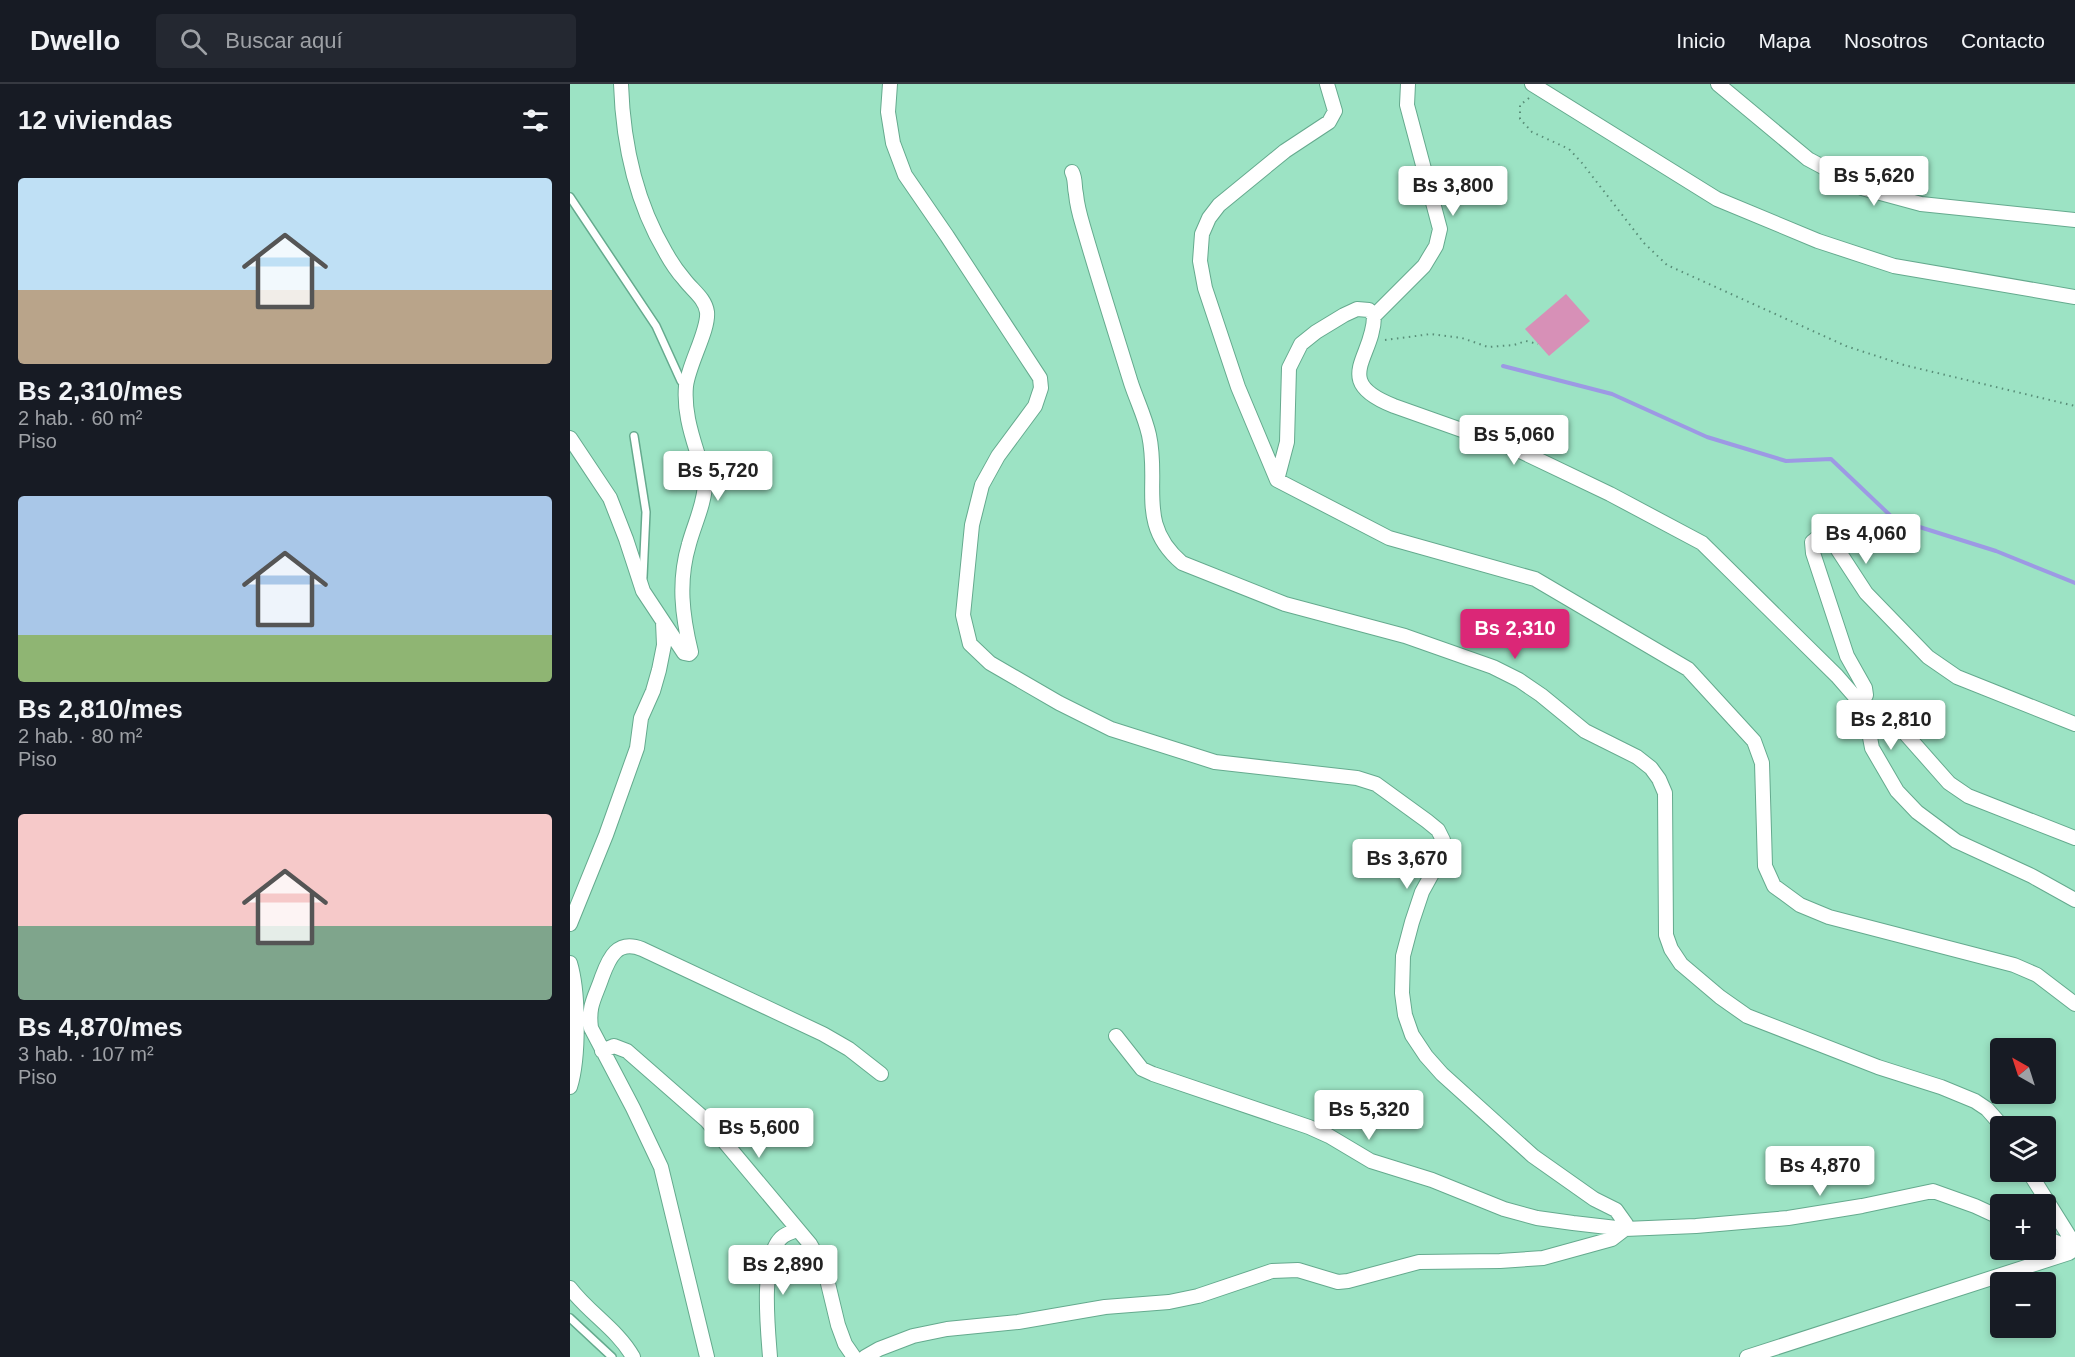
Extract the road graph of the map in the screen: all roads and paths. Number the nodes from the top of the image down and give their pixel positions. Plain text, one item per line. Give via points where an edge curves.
1 (621, 84) edge
2 (890, 84) edge
3 (1327, 84) edge
4 (1408, 84) edge
5 (1532, 84) edge
6 (1718, 84) edge
7 (1546, 93) junction
8 (1072, 172) dead end
9 (570, 197) edge
10 (2075, 220) edge
11 (2075, 297) edge
12 (1374, 315) junction
13 (1371, 334) junction
14 (1538, 344) dead end
15 (686, 384) junction
16 (2075, 406) edge
17 (634, 436) dead end
18 (570, 438) edge
19 (1277, 480) junction
20 (639, 581) junction
21 (663, 620) junction
22 (1861, 704) junction
23 (1871, 715) junction
24 (2075, 724) edge
25 (2075, 838) edge
26 (2075, 900) edge
27 (570, 924) edge
28 (570, 963) edge
29 (2075, 1004) edge
30 (1116, 1036) dead end
31 (602, 1051) junction
32 (882, 1074) dead end
33 (570, 1087) edge
34 (1993, 1116) edge
35 (2035, 1182) edge
36 (1990, 1213) edge
37 (1625, 1229) junction
38 (797, 1230) junction
39 (2056, 1242) edge
40 (2074, 1250) edge
41 (570, 1288) edge
42 (570, 1318) edge
43 (612, 1357) edge
44 (633, 1357) edge
45 (707, 1357) edge
46 (770, 1357) edge
47 (854, 1357) edge
48 (866, 1357) edge
49 (1747, 1357) edge

1 - 15 street via 627,147 642,202 672,263 705,306 706,325
2 - 37 street via 888,112 893,143 905,175 1040,378 1035,406 982,485 972,525 963,615 970,644 990,663 1111,729 1215,762 1371,782 1438,830 1444,852 1422,892 1403,956 1402,993 1412,1035 1442,1074 1533,1156 1594,1200 1616,1210 1626,1224
3 - 19 street via 1335,111 1329,122 1285,151 1219,206 1202,234 1200,261 1205,288 1238,387
4 - 12 street via 1407,105 1440,229 1436,246 1424,266
5 - 7 street
6 - 10 street via 1808,159 1862,188 1921,204
7 - 11 street via 1717,199 1818,241 1894,266
7 - 16 path via 1528,98 1520,105 1520,119 1532,132 1569,149 1667,266 1846,346 1904,365
8 - 34 street via 1082,223 1149,435 1156,528 1173,555 1182,563 1285,604 1405,636 1494,667 1534,690 1585,731 1637,757 1655,774 1665,793 1666,935 1682,964 1748,1016 1941,1087 1975,1101
9 - 15 lane via 656,326 681,381
12 - 13 street
12 - 19 street via 1369,310 1357,309 1301,344 1289,368 1287,442
13 - 14 path via 1385,340 1431,334 1488,347
13 - 22 street via 1359,377 1365,390 1377,400 1518,450 1702,543
15 - 21 street via 687,420 705,480 683,574 682,605 689,654 684,653
17 - 20 lane via 646,512 643,576
18 - 20 street via 610,498
19 - 29 street via 1389,538 1535,579 1688,669 1754,741 1762,763 1765,866 1774,886 1800,905 1829,917 2014,966 2037,975
20 - 21 street via 649,603
21 - 27 street via 660,670 640,718 637,748
22 - 23 street
22 - 24 street via 1865,688 1847,656 1813,553 1812,542 1817,538 1836,547 1866,593 1928,657 1957,677
23 - 25 street via 1878,711 1888,714 1949,783 1968,796
23 - 26 street via 1868,727 1872,748 1897,791 1917,812 1956,841
28 - 33 street via 577,1002
30 - 37 street via 1142,1069 1309,1127 1371,1161 1537,1218
31 - 32 street via 589,1013 611,956 621,948 635,946 823,1034
31 - 38 street via 614,1047 627,1051 707,1120
31 - 45 street via 661,1167
35 - 40 street via 2067,1231
36 - 37 street via 1934,1191 1788,1218
37 - 48 street via 1612,1239 1543,1258 1419,1262 1348,1281 1338,1282 1298,1270 1272,1270 1178,1300 913,1336
38 - 46 street via 782,1236 777,1244 767,1279
38 - 47 street via 820,1259 838,1325
39 - 40 street
40 - 49 street
41 - 44 street via 617,1335
42 - 43 lane

